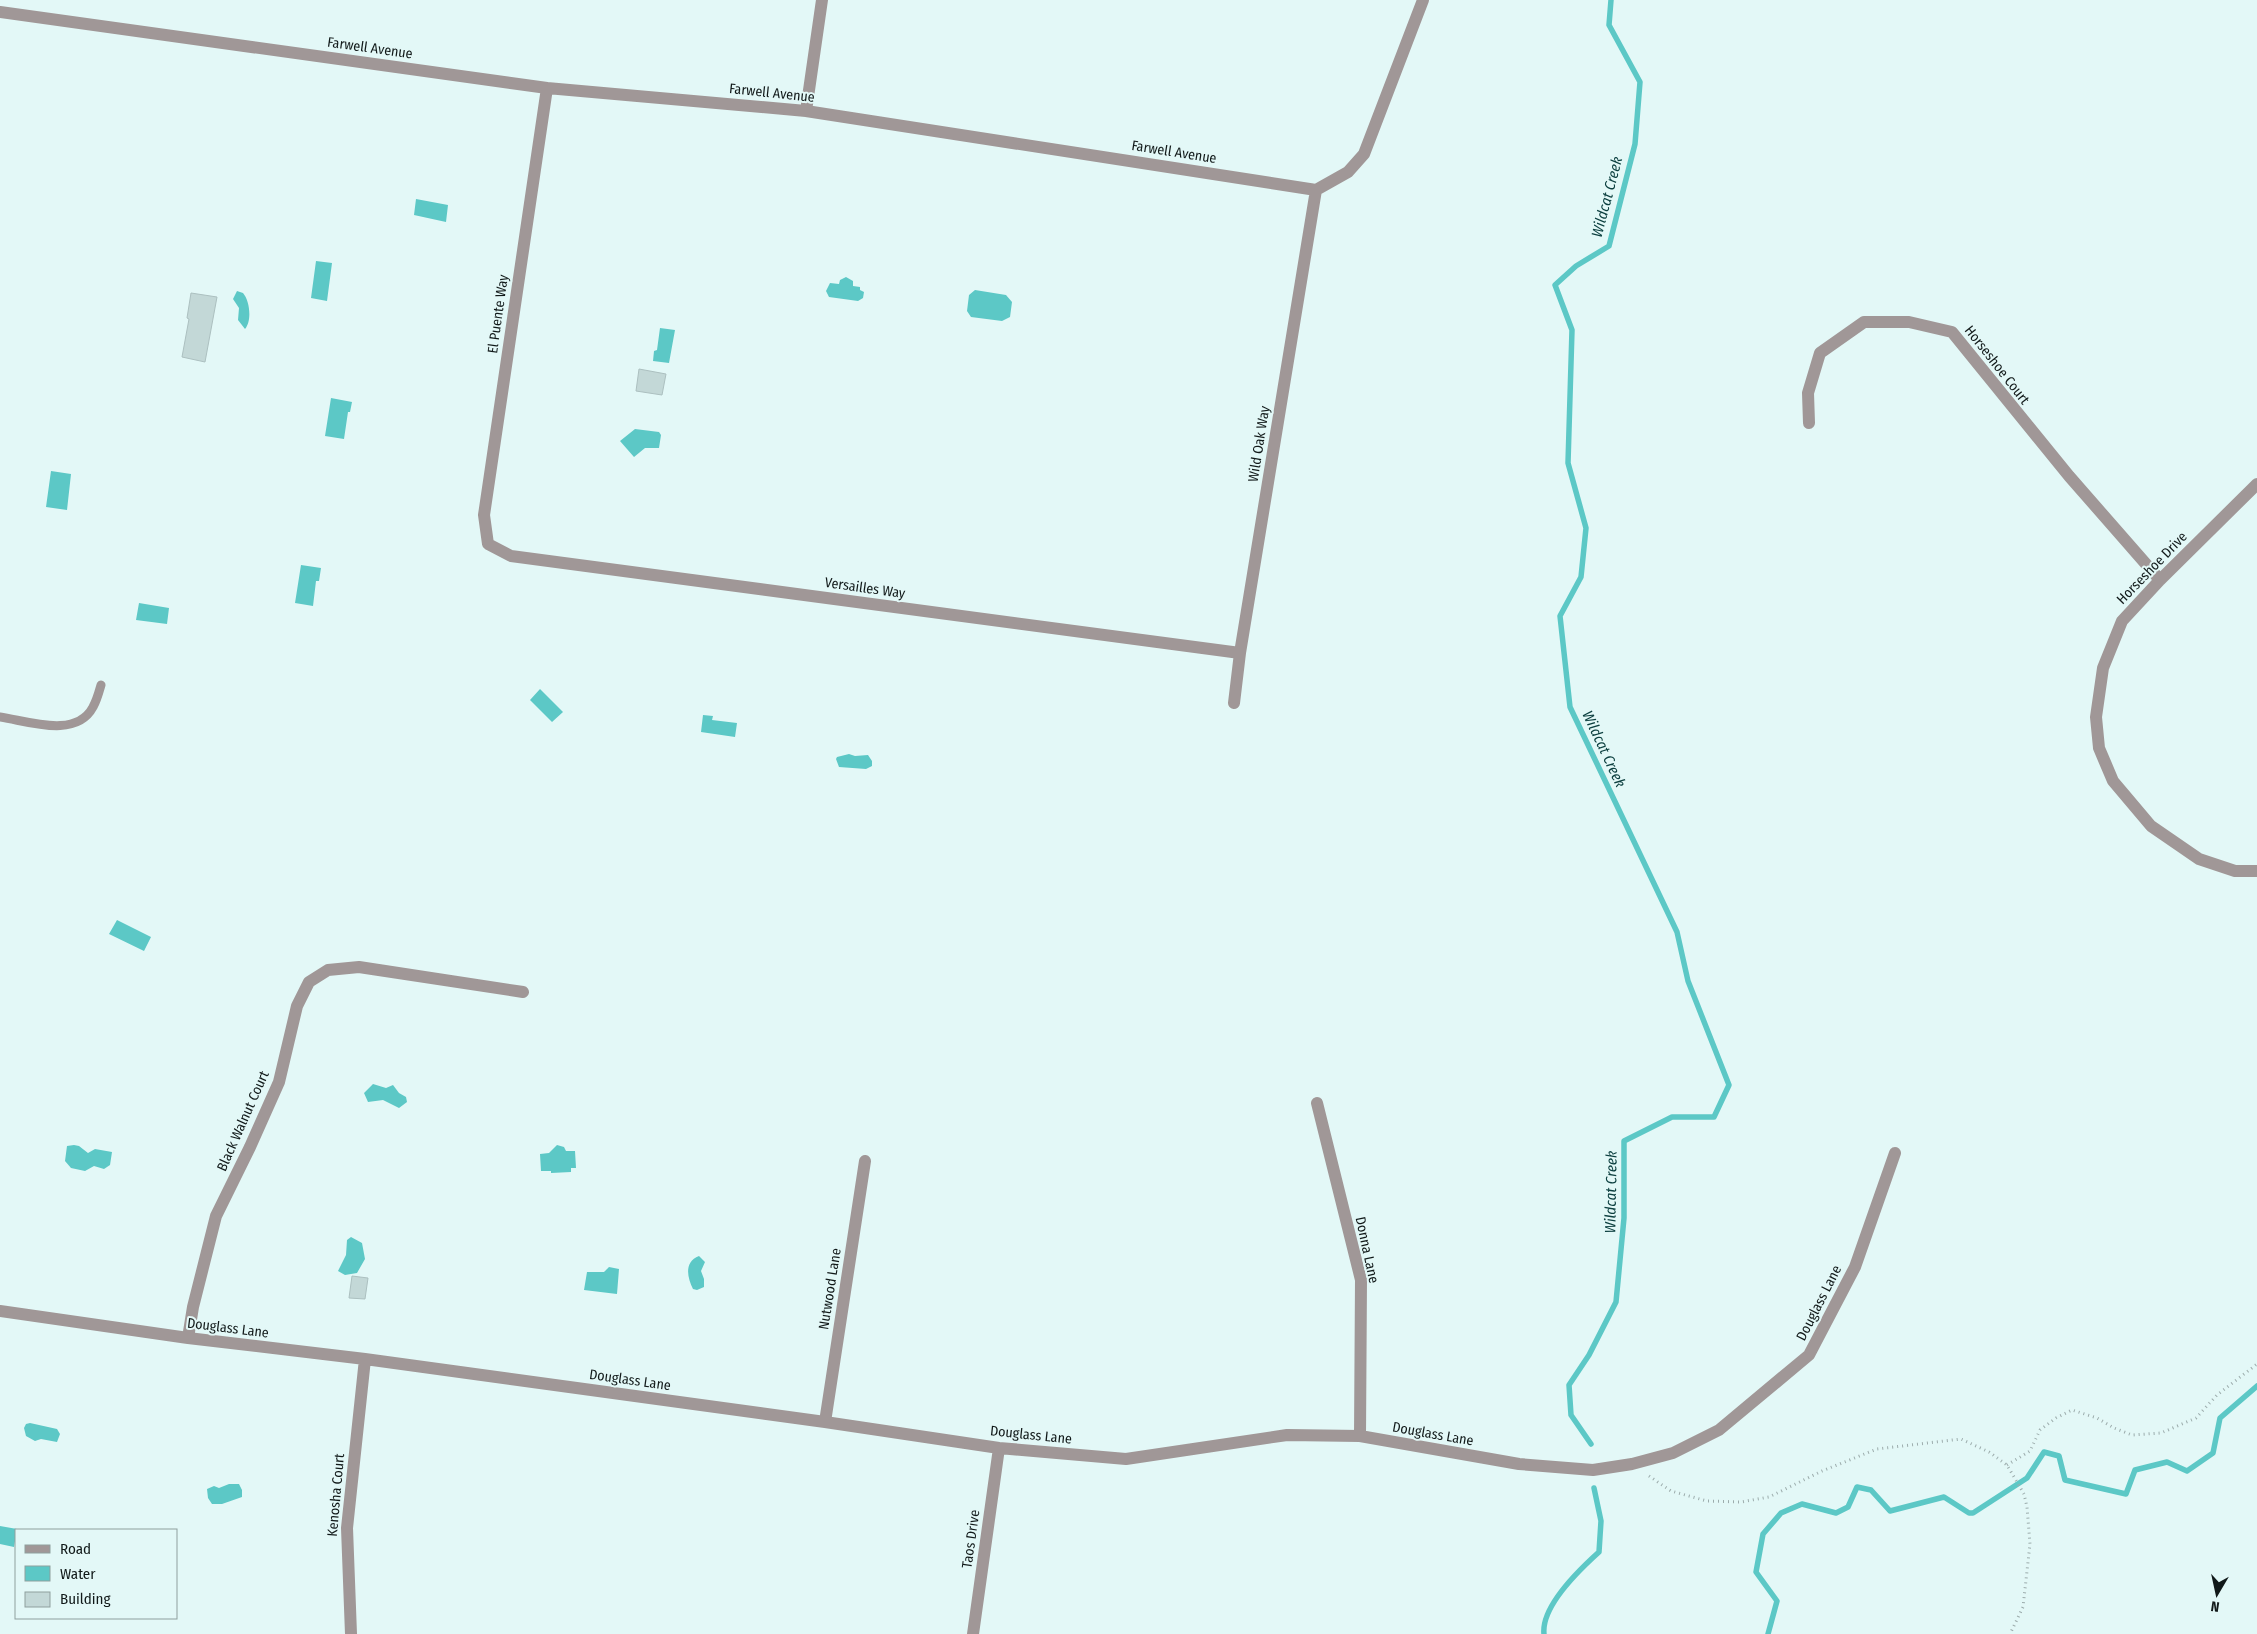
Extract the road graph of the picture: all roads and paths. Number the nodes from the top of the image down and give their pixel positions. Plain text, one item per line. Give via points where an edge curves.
1 (822, 0) edge
2 (1423, 0) edge
3 (0, 12) edge
4 (547, 88) junction
5 (806, 111) junction
6 (1316, 190) junction
7 (1809, 423) dead end
8 (2257, 484) edge
9 (488, 544) joint
10 (2160, 580) junction
11 (1240, 653) junction
12 (102, 685) dead end
13 (1234, 703) dead end
14 (0, 717) edge
15 (2257, 871) edge
16 (523, 992) dead end
17 (1317, 1103) dead end
18 (1895, 1153) dead end
19 (865, 1161) dead end
20 (0, 1311) edge
21 (188, 1338) junction
22 (365, 1359) junction
23 (2257, 1364) edge
24 (826, 1422) junction
25 (1360, 1436) junction
26 (999, 1448) junction
27 (1632, 1464) junction
28 (2007, 1465) junction
29 (351, 1634) edge
30 (973, 1634) edge
31 (2010, 1634) edge

1 - 5 street
2 - 6 street via 1364,154 1348,172
3 - 4 street, Farwell Avenue
4 - 5 street, Farwell Avenue
4 - 9 street, El Puente Way via 484,515
5 - 6 street, Farwell Avenue
6 - 11 street, Wild Oak Way
7 - 10 street, Horseshoe Court via 1808,394 1820,353 1864,322 1909,322 1952,332 2069,476
8 - 10 street, Horseshoe Drive
9 - 11 street, Versailles Way via 511,556
10 - 15 street, Horseshoe Drive via 2122,621 2103,668 2096,716 2099,748 2113,781 2151,826 2200,859 2235,871
11 - 13 street, Wild Oak Way
12 - 14 lane via 92,709 77,723 61,726
16 - 21 street, Black Walnut Court via 359,967 328,970 309,982 297,1006 279,1082 216,1216
17 - 25 street, Donna Lane via 1361,1280
18 - 27 street, Douglass Lane via 1854,1267 1808,1355 1719,1430 1674,1453
19 - 24 street, Nutwood Lane
20 - 21 street, Douglass Lane
21 - 22 street, Douglass Lane
22 - 24 street, Douglass Lane
22 - 29 street, Kenosha Court via 347,1528
23 - 28 path via 2217,1395 2196,1418 2161,1433 2132,1434 2072,1410 2040,1430 2030,1451
24 - 26 street, Douglass Lane
25 - 26 street, Douglass Lane via 1288,1435 1126,1459
25 - 27 street, Douglass Lane via 1519,1464 1593,1470
26 - 30 street, Taos Drive
27 - 28 path via 1671,1491 1707,1501 1741,1502 1770,1497 1877,1449 1961,1439
28 - 31 path via 2024,1494 2030,1544 2023,1607

